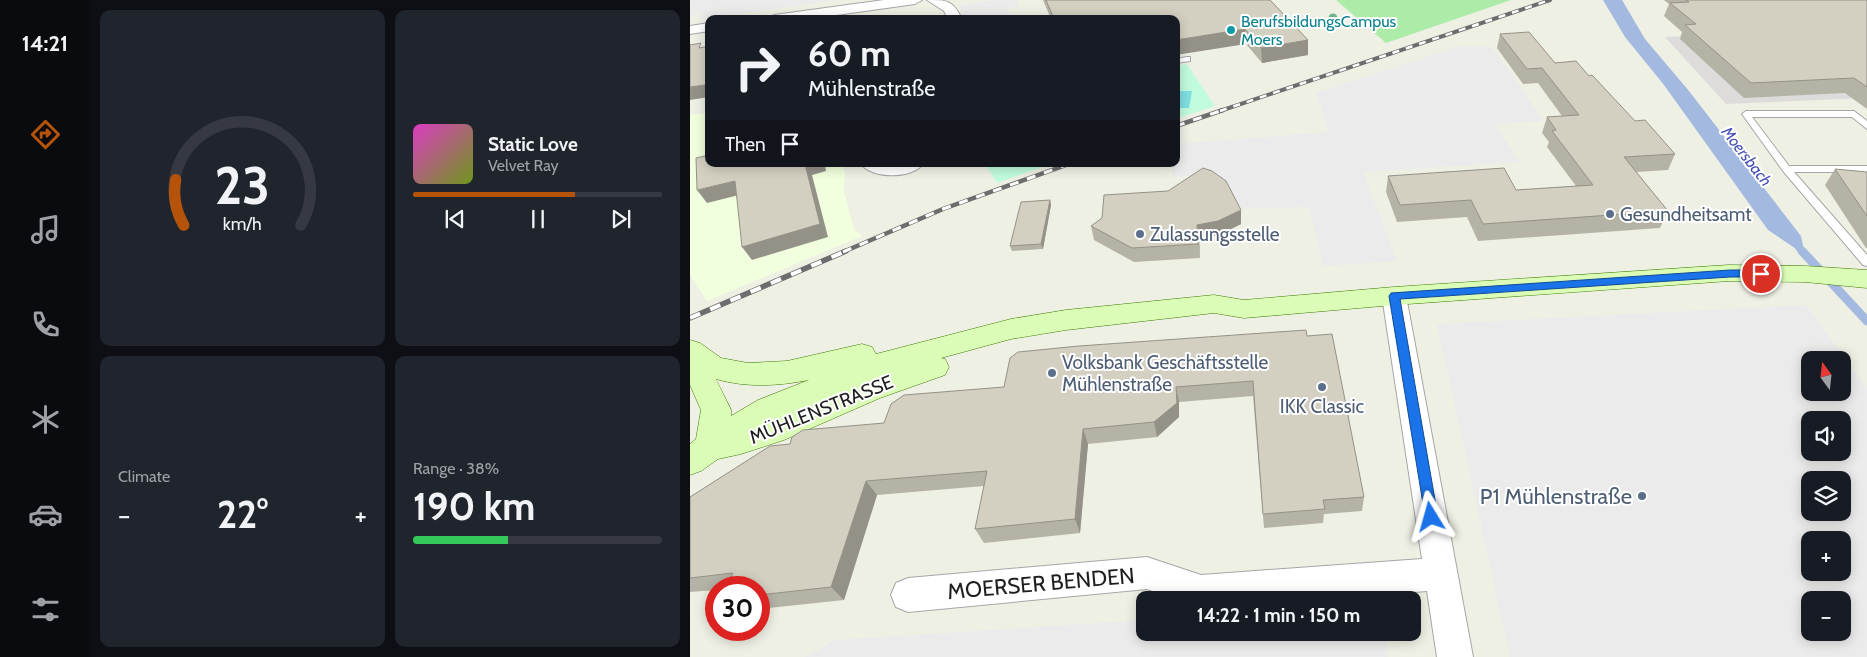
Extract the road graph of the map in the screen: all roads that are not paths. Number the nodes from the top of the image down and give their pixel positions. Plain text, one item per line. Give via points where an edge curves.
1 (915, 0) edge
2 (934, 0) edge
3 (804, 15) edge
4 (953, 15) edge
5 (705, 28) edge
6 (690, 30) edge
7 (1187, 59) edge
8 (1180, 60) edge
9 (1867, 126) edge
10 (876, 167) edge
11 (900, 167) edge
12 (1786, 169) junction
13 (1867, 169) edge
14 (1865, 273) edge
15 (1394, 296) junction
16 (1244, 309) junction
17 (1100, 315) junction
18 (690, 351) edge
19 (697, 449) edge
20 (1441, 574) junction
21 (908, 595) dead end
22 (1455, 657) edge

1 - 3 street
2 - 4 street via 950,8
5 - 6 street
7 - 8 lane
9 - 12 lane via 1854,114 1746,114
10 - 11 street
12 - 13 lane
12 - 14 lane
14 - 15 main road, MÜHLENSTRASSE via 1730,273
15 - 16 main road, MÜHLENSTRASSE
15 - 20 street
16 - 17 main road, MÜHLENSTRASSE via 1214,304
16 - 19 main road, MÜHLENSTRASSE via 1225,317 1112,328 970,355 904,377 754,438
17 - 18 main road via 1043,310 982,320 828,364 782,373 744,374 710,365
17 - 19 main road, MÜHLENSTRASSE via 1011,328 869,367 769,409
18 - 19 main road via 716,410
20 - 21 street, MOERSER BENDEN via 1201,592 1148,573
20 - 22 street

